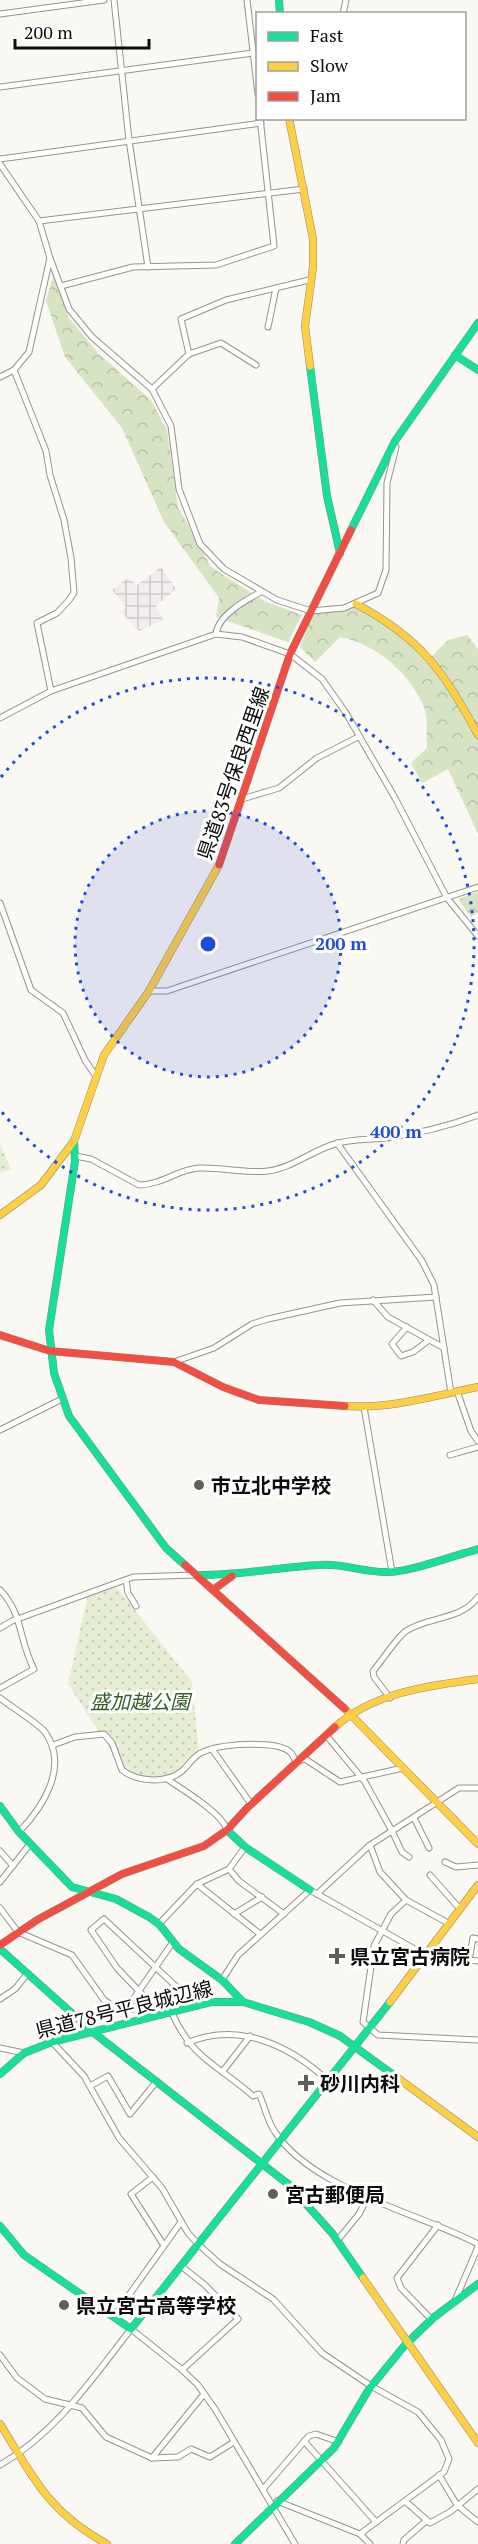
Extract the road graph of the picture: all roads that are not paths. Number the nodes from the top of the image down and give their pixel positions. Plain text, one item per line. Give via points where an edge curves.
1 (104, 0) edge
2 (114, 0) edge
3 (248, 0) edge
4 (0, 14) edge
5 (253, 53) junction
6 (122, 70) junction
7 (256, 78) edge
8 (0, 87) edge
9 (289, 120) edge
10 (260, 121) edge
11 (129, 140) junction
12 (0, 159) edge
13 (0, 164) edge
14 (304, 189) junction
15 (268, 193) junction
16 (139, 209) junction
17 (39, 221) junction
18 (50, 258) junction
19 (148, 267) junction
20 (309, 280) junction
21 (61, 286) junction
22 (276, 288) junction
23 (478, 323) edge
24 (268, 327) dead end
25 (189, 354) junction
26 (455, 356) junction
27 (256, 365) dead end
28 (14, 370) junction
29 (478, 370) edge
30 (0, 377) edge
31 (153, 389) junction
32 (398, 436) junction
33 (340, 553) junction
34 (261, 592) junction
35 (356, 604) junction
36 (311, 612) junction
37 (216, 634) junction
38 (290, 654) junction
39 (51, 691) junction
40 (0, 718) edge
41 (478, 735) edge
42 (358, 737) junction
43 (242, 799) junction
44 (478, 887) edge
45 (447, 898) junction
46 (0, 903) edge
47 (478, 936) edge
48 (149, 992) junction
49 (95, 1075) junction
50 (478, 1116) edge
51 (74, 1141) junction
52 (337, 1143) junction
53 (75, 1156) junction
54 (0, 1215) edge
55 (436, 1297) junction
56 (373, 1300) junction
57 (406, 1327) junction
58 (0, 1335) edge
59 (429, 1340) junction
60 (444, 1348) junction
61 (50, 1351) junction
62 (174, 1362) junction
63 (478, 1387) edge
64 (454, 1392) junction
65 (62, 1399) junction
66 (364, 1407) junction
67 (0, 1430) edge
68 (478, 1441) edge
69 (478, 1447) edge
70 (450, 1455) dead end
71 (478, 1549) edge
72 (392, 1572) junction
73 (195, 1575) junction
74 (232, 1576) junction
75 (126, 1580) junction
76 (0, 1590) edge
77 (213, 1590) junction
78 (478, 1597) edge
79 (136, 1606) dead end
80 (19, 1619) junction
81 (0, 1628) edge
82 (478, 1679) edge
83 (0, 1688) edge
84 (0, 1698) edge
85 (390, 1698) junction
86 (350, 1714) junction
87 (326, 1735) junction
88 (53, 1745) junction
89 (212, 1749) junction
90 (296, 1762) junction
91 (403, 1768) junction
92 (363, 1778) junction
93 (167, 1779) junction
94 (478, 1788) edge
95 (438, 1802) junction
96 (251, 1804) junction
97 (0, 1806) edge
98 (414, 1818) junction
99 (227, 1830) junction
100 (392, 1831) junction
101 (19, 1832) junction
102 (30, 1844) junction
103 (478, 1844) edge
104 (370, 1845) junction
105 (245, 1847) junction
106 (429, 1848) dead end
107 (0, 1851) edge
108 (409, 1857) dead end
109 (445, 1862) dead end
110 (478, 1865) edge
111 (14, 1866) junction
112 (229, 1869) junction
113 (430, 1875) dead end
114 (0, 1882) edge
115 (197, 1884) junction
116 (478, 1885) edge
117 (310, 1890) junction
118 (89, 1893) junction
119 (317, 1894) junction
120 (262, 1897) junction
121 (406, 1900) junction
122 (0, 1908) edge
123 (460, 1909) junction
124 (234, 1914) junction
125 (284, 1914) junction
126 (448, 1923) junction
127 (159, 1924) junction
128 (18, 1932) junction
129 (384, 1932) junction
130 (260, 1934) junction
131 (478, 1939) edge
132 (173, 1941) junction
133 (0, 1947) edge
134 (427, 1956) junction
135 (478, 1961) edge
136 (156, 1965) junction
137 (28, 1973) junction
138 (222, 1980) junction
139 (138, 1990) junction
140 (0, 1999) edge
141 (243, 2002) junction
142 (197, 2006) junction
143 (127, 2008) junction
144 (159, 2013) junction
145 (172, 2013) junction
146 (370, 2028) junction
147 (94, 2034) junction
148 (250, 2036) junction
149 (478, 2040) edge
150 (52, 2042) junction
151 (187, 2043) junction
152 (355, 2047) junction
153 (0, 2048) edge
154 (24, 2053) junction
155 (223, 2072) junction
156 (0, 2074) edge
157 (327, 2080) junction
158 (157, 2081) junction
159 (90, 2086) junction
160 (478, 2137) edge
161 (280, 2138) junction
162 (261, 2163) junction
163 (153, 2177) junction
164 (368, 2197) junction
165 (181, 2222) junction
166 (438, 2225) junction
167 (0, 2226) edge
168 (337, 2241) junction
169 (163, 2244) junction
170 (198, 2244) junction
171 (478, 2246) edge
172 (181, 2266) junction
173 (478, 2284) edge
174 (455, 2300) junction
175 (114, 2316) junction
176 (432, 2320) junction
177 (131, 2329) junction
178 (408, 2343) junction
179 (0, 2355) edge
180 (6, 2364) junction
181 (0, 2368) edge
182 (182, 2370) junction
183 (371, 2386) junction
184 (204, 2394) junction
185 (72, 2404) junction
186 (0, 2424) edge
187 (304, 2441) junction
188 (234, 2442) junction
189 (339, 2442) junction
190 (478, 2443) edge
191 (20, 2453) junction
192 (153, 2458) junction
193 (323, 2460) junction
194 (0, 2465) edge
195 (439, 2475) junction
196 (264, 2488) junction
197 (478, 2489) edge
198 (405, 2500) junction
199 (275, 2502) junction
200 (457, 2505) junction
201 (426, 2521) junction
202 (376, 2522) junction
203 (478, 2522) edge
204 (360, 2534) junction
205 (107, 2544) edge
206 (235, 2544) edge
207 (296, 2544) edge
208 (370, 2544) edge
209 (404, 2544) edge

1 - 4 street
2 - 6 street
3 - 5 street
5 - 6 street
5 - 7 street
6 - 8 street
6 - 11 street
9 - 14 street
10 - 11 street
10 - 15 street
11 - 12 street
11 - 16 street
13 - 17 street
14 - 15 street
14 - 20 street via 313,258
15 - 16 street
15 - 19 street via 274,246 216,265
16 - 17 street
16 - 19 street
17 - 18 street
18 - 21 street
18 - 28 street via 31,346
19 - 21 street via 133,267
20 - 22 street
20 - 33 street via 305,329 327,496
21 - 31 street via 69,309 92,337
22 - 24 street
22 - 25 street via 226,300 181,319
23 - 26 street, 県道83号保良西里線
25 - 27 street via 220,343
25 - 31 street
26 - 29 street
26 - 32 street, 県道83号保良西里線
28 - 30 street
28 - 39 street via 46,452 71,558 74,592 64,608 37,623
31 - 34 street via 171,426 178,489 200,544 224,569
32 - 33 street, 県道83号保良西里線
32 - 35 street via 387,483 388,547 381,587 378,593
33 - 36 street, 県道83号保良西里線
34 - 36 street
34 - 37 street via 220,623
35 - 36 street
35 - 41 street via 387,618 419,645 450,684
36 - 38 street, 県道83号保良西里線
37 - 38 street via 244,638
37 - 39 street
38 - 42 street via 322,679
38 - 43 street, 県道83号保良西里線
39 - 40 street
42 - 43 street via 317,758 279,788
42 - 45 street
43 - 48 street, 県道83号保良西里線 via 217,872
44 - 45 street
45 - 47 street
45 - 48 street via 167,991
46 - 49 street via 31,990 63,1013
48 - 49 street, 県道83号保良西里線 via 112,1042
49 - 51 street, 県道83号保良西里線
50 - 52 street via 389,1137
51 - 53 street
51 - 54 street, 県道83号保良西里線 via 41,1185
52 - 53 street via 310,1152 281,1169 261,1172 199,1168 147,1185 139,1185 91,1159
52 - 55 street via 422,1261
53 - 61 street via 51,1310
55 - 56 street
55 - 60 street
56 - 57 street via 384,1314
56 - 62 street via 268,1319 252,1324 214,1348
57 - 59 street
57 - 59 street via 392,1344 401,1356
58 - 61 street
59 - 60 street
60 - 64 street
61 - 62 street
61 - 65 street
62 - 66 street via 259,1400
63 - 64 street
64 - 66 street
64 - 68 street
65 - 67 street
65 - 73 street via 75,1425 145,1522
66 - 72 street
69 - 70 street
71 - 72 street
72 - 74 street via 329,1564 270,1568
73 - 74 street
73 - 75 street via 145,1575
73 - 77 street
74 - 77 street
75 - 79 street
75 - 80 street
76 - 80 street
77 - 86 street
78 - 85 street via 446,1619 404,1632 373,1671
80 - 81 street
80 - 83 street via 24,1651 33,1669
82 - 85 street via 408,1689
84 - 88 street via 44,1730
85 - 86 street
86 - 87 street
86 - 91 street
87 - 90 street
87 - 92 street
88 - 93 street via 75,1737 104,1734 112,1743 120,1767 128,1774 135,1778
88 - 101 street via 53,1783
89 - 90 street via 278,1747 287,1750
89 - 93 street via 199,1753 182,1772
89 - 96 street
90 - 92 street via 305,1759 340,1782
90 - 96 street
91 - 92 street
91 - 95 street
92 - 100 street
93 - 99 street via 220,1818
94 - 95 street via 459,1788
95 - 98 street
95 - 103 street
96 - 99 street
97 - 101 street
98 - 100 street
98 - 106 street
99 - 105 street
99 - 118 street via 204,1846 133,1869
100 - 104 street
100 - 108 street via 402,1852
101 - 102 street
102 - 111 street
102 - 118 street via 72,1887
104 - 119 street
104 - 121 street via 380,1872
105 - 112 street
105 - 117 street
107 - 111 street
109 - 110 street via 456,1867
111 - 114 street
112 - 115 street
112 - 120 street
113 - 123 street
115 - 124 street
115 - 127 street
116 - 123 street
117 - 119 street
117 - 125 street
118 - 127 street via 116,1899
118 - 128 street
119 - 129 street
120 - 124 street
120 - 125 street
121 - 126 street
121 - 129 street via 391,1914
122 - 128 street
123 - 126 street
124 - 130 street
125 - 130 street
126 - 134 street
127 - 132 street
128 - 133 street
128 - 143 street via 72,1955 104,2000 116,2008
129 - 134 street
129 - 146 street via 374,1946 363,2013 363,2022
130 - 138 street via 237,1955
131 - 135 street via 473,1938 469,1960
132 - 136 street
132 - 138 street
133 - 137 street
134 - 146 street
136 - 139 street
136 - 139 street via 104,1919 91,1930
136 - 142 street
137 - 140 street
137 - 147 street
138 - 141 street
139 - 143 street
139 - 144 street
141 - 142 street, 県道78号平良城辺線 via 226,2000
141 - 152 street, 県道78号平良城辺線 via 309,2022
142 - 145 street, 県道78号平良城辺線
143 - 144 street
144 - 145 street, 県道78号平良城辺線
144 - 147 street, 県道78号平良城辺線
145 - 151 street
146 - 149 street via 386,2036
146 - 152 street
147 - 150 street, 県道78号平良城辺線
147 - 158 street
148 - 151 street via 218,2034
148 - 155 street
148 - 157 street via 291,2052
150 - 154 street, 県道78号平良城辺線
150 - 159 street
151 - 155 street
152 - 157 street
152 - 160 street, 県道78号平良城辺線
153 - 154 street
154 - 156 street, 県道78号平良城辺線
155 - 161 street via 253,2096 259,2094
157 - 161 street
158 - 159 street via 130,2114 108,2076
158 - 162 street
159 - 163 street via 119,2138
161 - 162 street
161 - 164 street via 320,2172
162 - 168 street via 288,2184
162 - 170 street
163 - 165 street
163 - 169 street via 131,2194
164 - 166 street
164 - 168 street
165 - 169 street
165 - 170 street
166 - 171 street
166 - 176 street via 397,2278 401,2288
167 - 175 street via 24,2254
168 - 178 street
169 - 175 street
170 - 172 street
170 - 183 street via 220,2264 273,2299 322,2354
171 - 174 street
172 - 177 street
172 - 182 street via 238,2319
173 - 174 street
174 - 176 street
175 - 177 street
176 - 178 street
177 - 182 street
177 - 185 street
178 - 183 street
178 - 190 street
179 - 180 street
180 - 181 street
180 - 185 street via 17,2378 45,2399
182 - 184 street
183 - 189 street
183 - 195 street via 418,2412 441,2440 449,2459
184 - 188 street
184 - 192 street
185 - 191 street
185 - 192 street via 86,2411 106,2437
186 - 191 street
187 - 189 street via 311,2434
187 - 193 street
187 - 196 street
188 - 192 street via 210,2457 191,2449 178,2457
188 - 196 street
189 - 193 street
191 - 194 street
191 - 205 street via 54,2509 74,2527
193 - 199 street
193 - 202 street via 352,2499
195 - 198 street
195 - 200 street
196 - 199 street
197 - 200 street
198 - 201 street
198 - 202 street
199 - 204 street
199 - 206 street
199 - 207 street
200 - 201 street via 432,2523
200 - 203 street
201 - 209 street
202 - 204 street
204 - 208 street

